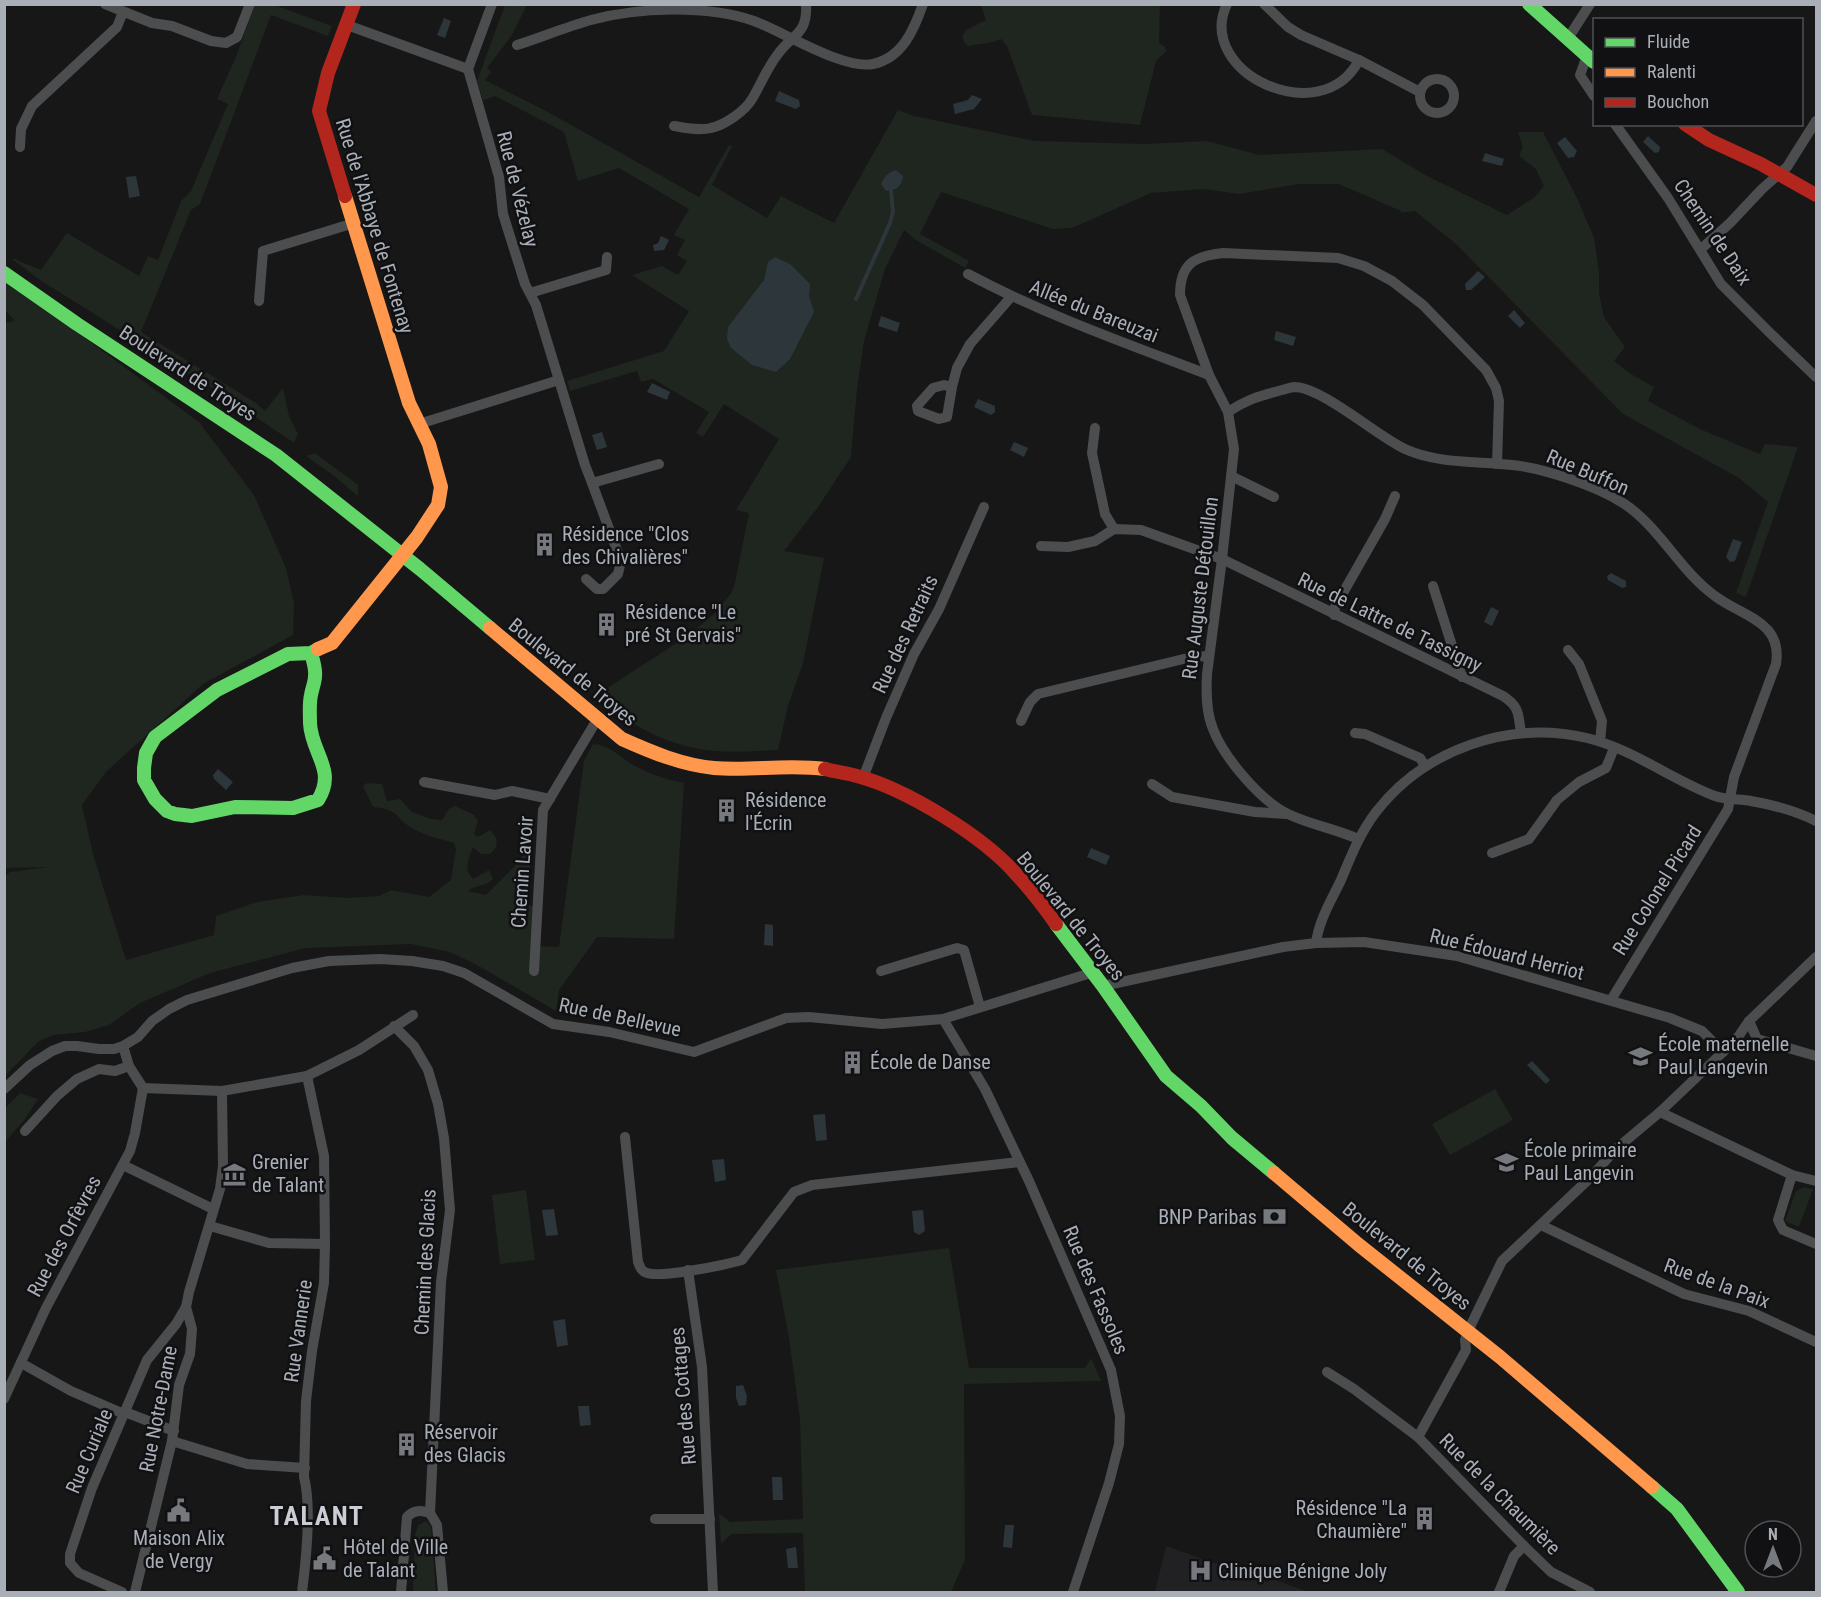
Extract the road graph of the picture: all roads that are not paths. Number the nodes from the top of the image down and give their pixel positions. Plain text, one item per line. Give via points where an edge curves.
1 (105, 4) edge
2 (250, 4) edge
3 (354, 4) edge
4 (492, 4) edge
5 (806, 4) edge
6 (923, 4) edge
7 (1227, 4) edge
8 (1264, 4) edge
9 (1529, 4) edge
10 (1590, 4) edge
11 (663, 7) edge
12 (123, 12) junction
13 (347, 25) junction
14 (794, 39) junction
15 (1567, 40) junction
16 (518, 45) dead end
17 (1591, 59) edge
18 (1359, 60) junction
19 (468, 69) junction
20 (1420, 92) dead end
21 (1593, 94) edge
22 (1816, 121) edge
23 (674, 126) dead end
24 (1616, 126) edge
25 (1687, 126) edge
26 (20, 147) dead end
27 (1779, 175) junction
28 (1816, 195) edge
29 (354, 223) junction
30 (1701, 249) junction
31 (608, 257) dead end
32 (4, 273) edge
33 (968, 274) dead end
34 (530, 293) junction
35 (1011, 297) junction
36 (259, 301) dead end
37 (1209, 375) junction
38 (1816, 377) edge
39 (559, 380) junction
40 (952, 387) dead end
41 (1228, 412) junction
42 (419, 423) junction
43 (1095, 428) dead end
44 (658, 464) dead end
45 (1497, 464) junction
46 (1231, 476) junction
47 (592, 483) junction
48 (1395, 496) dead end
49 (1274, 497) dead end
50 (984, 507) dead end
51 (1114, 529) junction
52 (1041, 546) dead end
53 (402, 555) junction
54 (1222, 559) junction
55 (586, 579) dead end
56 (1433, 586) dead end
57 (1334, 615) junction
58 (1568, 650) dead end
59 (311, 653) junction
60 (1209, 657) junction
61 (1462, 677) junction
62 (598, 718) junction
63 (1021, 721) dead end
64 (1355, 733) dead end
65 (1521, 733) junction
66 (1600, 741) junction
67 (1614, 748) junction
68 (1425, 766) junction
69 (863, 778) junction
70 (424, 782) dead end
71 (1152, 784) dead end
72 (1731, 798) junction
73 (550, 799) junction
74 (1287, 814) junction
75 (1816, 820) edge
76 (1358, 839) junction
77 (1492, 853) dead end
78 (1316, 943) junction
79 (1816, 957) edge
80 (534, 971) dead end
81 (881, 971) dead end
82 (1094, 972) junction
83 (1103, 986) junction
84 (1611, 1000) junction
85 (980, 1007) junction
86 (412, 1015) dead end
87 (943, 1019) junction
88 (1749, 1021) junction
89 (394, 1026) junction
90 (123, 1046) junction
91 (1723, 1052) junction
92 (1816, 1056) edge
93 (129, 1066) junction
94 (307, 1076) junction
95 (143, 1088) junction
96 (4, 1089) edge
97 (222, 1091) junction
98 (1659, 1112) junction
99 (25, 1131) dead end
100 (625, 1137) dead end
101 (1019, 1162) junction
102 (123, 1165) junction
103 (1792, 1175) junction
104 (1816, 1181) edge
105 (213, 1209) junction
106 (1541, 1225) junction
107 (210, 1226) junction
108 (325, 1244) junction
109 (1816, 1244) edge
110 (688, 1270) junction
111 (186, 1307) junction
112 (1468, 1331) junction
113 (1816, 1342) edge
114 (21, 1363) junction
115 (1327, 1372) dead end
116 (4, 1399) edge
117 (125, 1413) junction
118 (173, 1436) junction
119 (1418, 1437) junction
120 (305, 1468) junction
121 (430, 1513) junction
122 (655, 1519) dead end
123 (710, 1519) junction
124 (1524, 1546) junction
125 (1582, 1591) edge
126 (122, 1593) edge
127 (135, 1593) edge
128 (302, 1593) edge
129 (401, 1593) edge
130 (443, 1593) edge
131 (713, 1593) edge
132 (1073, 1593) edge
133 (1499, 1593) edge
134 (1738, 1593) edge

1 - 12 street
2 - 12 street via 237,37 226,43
3 - 13 main road, Rue de l'Abbaye de Fontenay
4 - 19 street
5 - 14 street via 805,22
6 - 14 street via 902,47 873,64 847,62
7 - 18 street via 1221,22 1227,47 1240,67 1262,84 1293,93 1326,88 1346,78
8 - 18 street via 1301,35
9 - 15 main road
10 - 15 street
11 - 14 street via 753,21
11 - 16 street via 608,16
12 - 26 street via 117,27 32,106 21,129
13 - 19 street
13 - 29 main road, Rue de l'Abbaye de Fontenay via 320,100 320,111
14 - 23 street via 778,54 751,102 734,117 712,128
15 - 17 main road
17 - 21 street via 1580,75
18 - 20 street
19 - 34 street, Rue de Vézelay via 499,177 503,214
22 - 27 street
24 - 30 street, Chemin de Daix
25 - 27 main road
27 - 28 main road
27 - 30 street
29 - 36 street via 263,251
29 - 42 main road, Rue de l'Abbaye de Fontenay via 409,404
30 - 38 street, Chemin de Daix via 1726,289
31 - 34 street via 606,270
32 - 53 main road, Boulevard de Troyes via 276,455
33 - 35 street, Allée du Bareuzai
34 - 39 street, Rue de Vézelay
35 - 37 street, Allée du Bareuzai
35 - 40 street via 970,344
37 - 41 street, Rue Auguste Détouillon
37 - 45 street, Rue Auguste Détouillon via 1180,295 1184,272 1196,258 1223,254 1338,258 1364,266 1423,305 1486,370 1499,401
39 - 42 street
39 - 47 street, Rue de Vézelay
41 - 45 street, Rue Buffon via 1248,399 1295,387 1315,393 1405,449 1468,463
41 - 46 street, Rue Auguste Détouillon via 1234,449
42 - 53 main road, Rue de l'Abbaye de Fontenay via 440,482 440,500 430,520
43 - 51 street via 1092,453 1105,514
44 - 47 street
45 - 72 street, Rue Buffon via 1535,468 1622,503 1649,524 1702,586 1762,623 1769,632 1776,649 1776,664 1734,777
46 - 49 street, Rue Auguste Détouillon
46 - 54 street, Rue Auguste Détouillon
47 - 55 street, Rue de Vézelay via 621,561 618,574 603,589 597,589
48 - 57 street
50 - 69 street, Rue des Retraits via 908,668
51 - 52 street via 1095,541 1068,547
51 - 54 street, Rue de Lattre de Tassigny via 1142,530
53 - 59 main road, Rue de l'Abbaye de Fontenay via 332,643
53 - 62 main road, Boulevard de Troyes
54 - 57 street, Rue de Lattre de Tassigny
54 - 60 street, Rue Auguste Détouillon
56 - 61 street
57 - 61 street, Rue de Lattre de Tassigny
58 - 66 street via 1579,664 1602,721
59 - 59 main road via 316,674 310,697 310,726 326,773 318,800 300,807 235,807 184,816 167,811 154,799 147,788 144,768 155,737 217,690 288,654
60 - 63 street via 1192,657 1038,694
60 - 74 street, Rue Auguste Détouillon via 1207,703 1219,743 1251,784
61 - 65 street, Rue de Lattre de Tassigny via 1513,703
62 - 69 main road, Boulevard de Troyes via 634,746 686,763 715,768 824,769
62 - 73 street, Chemin Lavoir
64 - 68 street via 1419,758
65 - 66 street via 1566,734
65 - 68 street via 1472,744
66 - 67 street
67 - 72 street via 1717,797
67 - 77 street via 1606,768 1579,782 1557,800 1529,839
68 - 76 street via 1389,797
69 - 82 main road, Boulevard de Troyes via 940,814 982,843 1015,872
70 - 73 street via 495,795 512,790
71 - 74 street via 1172,797
72 - 75 street via 1785,808
72 - 84 street, Rue Colonel Picard via 1728,809
73 - 80 street, Chemin Lavoir via 543,810
74 - 76 street, Rue Auguste Détouillon
76 - 78 street via 1319,925
78 - 83 street, Rue Édouard Herriot via 1220,959
78 - 84 street, Rue Édouard Herriot via 1364,942 1457,956
79 - 88 street
81 - 85 street via 957,948 964,950
82 - 83 main road, Boulevard de Troyes
82 - 85 street, Rue de Bellevue
83 - 112 main road, Boulevard de Troyes via 1166,1076 1359,1245
84 - 91 street, Rue Édouard Herriot via 1688,1024 1702,1031
85 - 87 street, Rue de Bellevue
86 - 89 street
87 - 90 street, Rue de Bellevue via 882,1024 786,1018 694,1052 609,1032 553,1024 464,973 442,966 380,958 292,968 187,1000
87 - 101 street, Rue des Fassoles via 985,1089
88 - 91 street
88 - 92 street via 1757,1039
89 - 94 street via 359,1050
89 - 121 street, Chemin des Glacis via 414,1046 428,1070 444,1138 450,1210 441,1282
90 - 93 street
90 - 96 street via 65,1046 51,1051
91 - 98 street, Rue de la Chaumière
93 - 95 street
93 - 99 street via 115,1071 99,1069 76,1079
94 - 97 street
94 - 108 street, Rue Vannerie via 324,1156
95 - 97 street
95 - 102 street, Rue des Orfèvres via 135,1133
97 - 105 street, Rue Notre-Dame via 223,1166
98 - 103 street
98 - 106 street, Rue de la Chaumière via 1616,1149
100 - 110 street via 638,1262 649,1274
101 - 110 street via 812,1185 794,1192 742,1260
101 - 132 street, Rue des Fassoles via 1111,1370 1120,1416 1119,1444 1109,1483
102 - 105 street
102 - 114 street, Rue des Orfèvres
103 - 104 street
103 - 109 street via 1778,1220 1783,1230
105 - 107 street, Rue Notre-Dame
106 - 112 street, Rue de la Chaumière via 1502,1262
106 - 113 street, Rue de la Paix via 1684,1294 1749,1311
107 - 108 street via 269,1243
107 - 111 street, Rue Notre-Dame
108 - 120 street, Rue Vannerie via 324,1283 306,1401
110 - 123 street, Rue des Cottages via 702,1367
111 - 117 street, Rue Curiale via 147,1360
111 - 118 street, Rue Notre-Dame via 192,1329 190,1354 179,1385
112 - 119 street, Rue de la Chaumière via 1466,1350
112 - 134 main road, Boulevard de Troyes via 1677,1509
114 - 116 street, Rue des Orfèvres
114 - 117 street via 71,1391
115 - 119 street, Rue de la Chaumière
117 - 118 street
117 - 126 street, Rue Curiale via 92,1488 70,1563 79,1573
118 - 120 street via 247,1464
118 - 127 street, Rue Notre-Dame
119 - 124 street, Rue de la Chaumière
120 - 128 street, Rue Vannerie via 308,1511
121 - 129 street via 420,1510 407,1517
121 - 130 street via 438,1525
122 - 123 street
123 - 131 street, Rue des Cottages
124 - 125 street, Rue de la Chaumière via 1551,1572
124 - 133 street via 1514,1556

